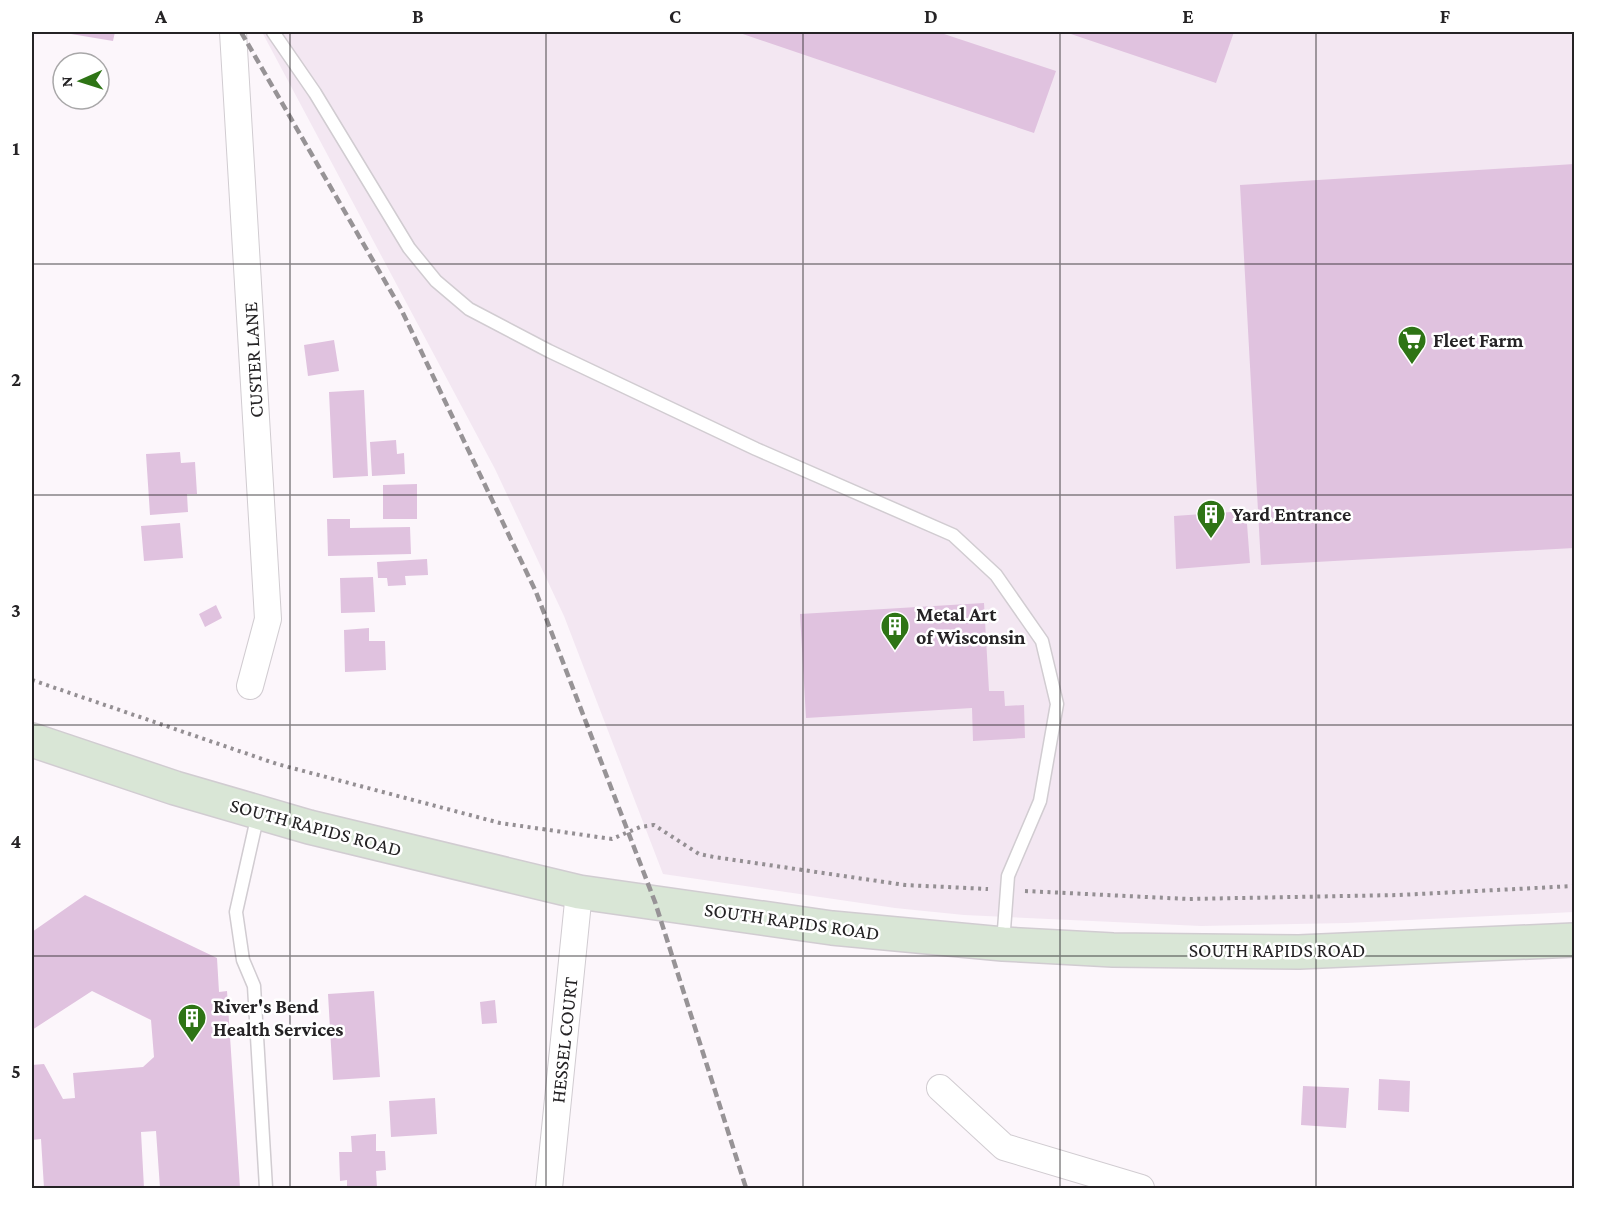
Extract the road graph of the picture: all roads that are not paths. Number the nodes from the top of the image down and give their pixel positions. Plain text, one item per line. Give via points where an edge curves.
1 (233, 32) edge
2 (273, 32) edge
3 (250, 686) dead end
4 (32, 740) edge
5 (258, 813) junction
6 (579, 892) junction
7 (1575, 940) edge
8 (1003, 944) junction
9 (940, 1088) dead end
10 (266, 1188) edge
11 (549, 1188) edge
12 (1141, 1188) edge

1 - 3 street, CUSTER LANE via 268,619
2 - 8 lane via 315,93 409,248 436,281 469,309 756,449 953,535 996,575 1042,641 1057,704 1040,801 1008,876
4 - 5 main road, SOUTH RAPIDS ROAD
5 - 6 main road, SOUTH RAPIDS ROAD
5 - 10 lane via 236,912 243,960 254,986
6 - 8 main road, SOUTH RAPIDS ROAD via 832,928
6 - 11 street, HESSEL COURT
7 - 8 main road, SOUTH RAPIDS ROAD via 1299,952 1113,950
9 - 12 street via 1004,1147

